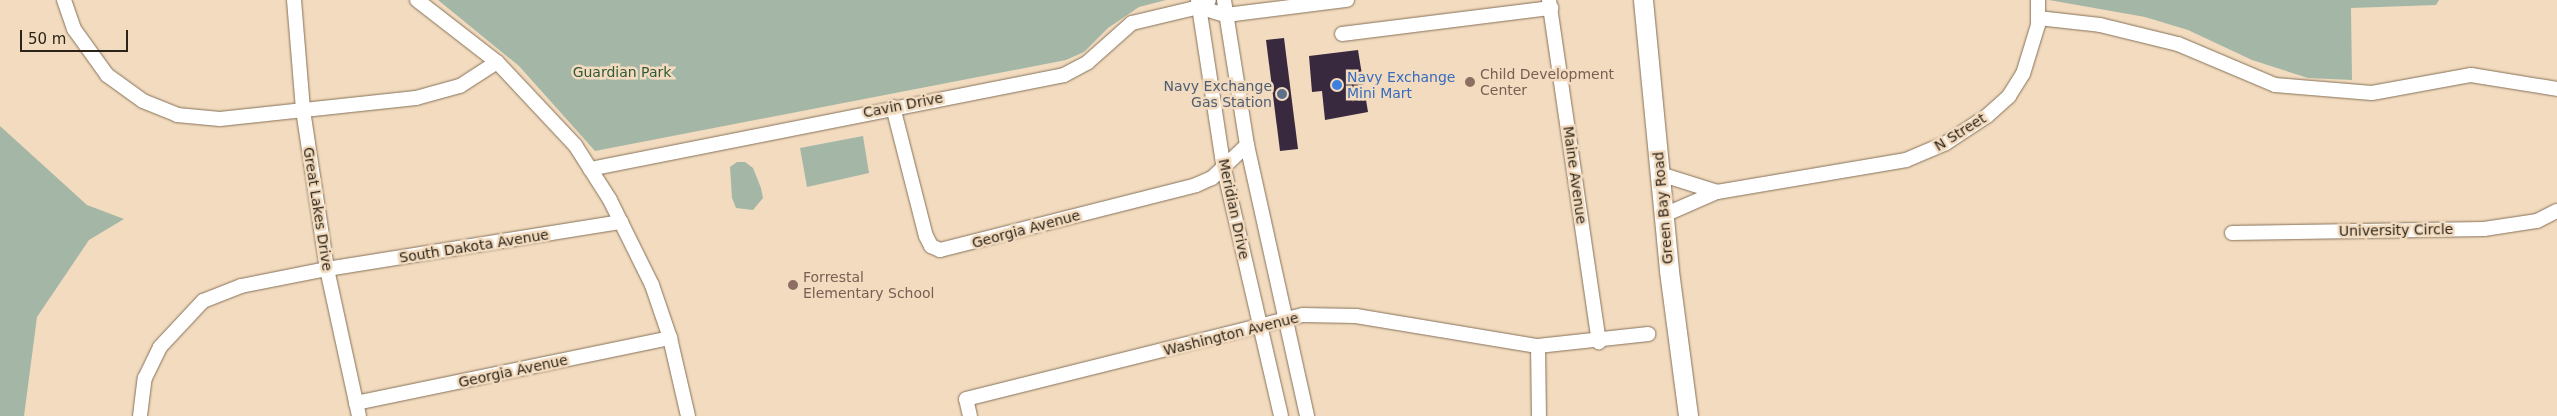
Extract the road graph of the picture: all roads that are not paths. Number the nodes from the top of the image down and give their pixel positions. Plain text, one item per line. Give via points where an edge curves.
1 (64, 0) edge
2 (294, 0) edge
3 (418, 0) edge
4 (1224, 0) edge
5 (1347, 0) edge
6 (1643, 0) edge
7 (2038, 0) edge
8 (1202, 2) edge
9 (1550, 4) edge
10 (1226, 15) junction
11 (2038, 18) junction
12 (1342, 34) dead end
13 (497, 62) junction
14 (2557, 89) edge
15 (893, 107) junction
16 (303, 110) junction
17 (1247, 145) junction
18 (590, 169) junction
19 (1224, 169) junction
20 (1660, 174) junction
21 (1717, 192) junction
22 (2557, 211) edge
23 (1664, 215) junction
24 (621, 222) junction
25 (2232, 233) dead end
26 (327, 270) junction
27 (1284, 319) junction
28 (1260, 325) junction
29 (1648, 334) dead end
30 (670, 338) junction
31 (1599, 342) junction
32 (1538, 346) junction
33 (357, 410) edge
34 (140, 416) edge
35 (688, 416) edge
36 (970, 416) edge
37 (1281, 416) edge
38 (1307, 416) edge
39 (1539, 416) edge
40 (1688, 416) edge

1 - 16 street via 74,30 88,53 107,75 143,101 177,115 220,118
2 - 16 street, Great Lakes Drive
3 - 13 street
4 - 10 street, Meridian Drive
5 - 10 street, Cavin Drive
6 - 20 main road, Green Bay Road
7 - 11 street, N Street
8 - 10 street, Cavin Drive
8 - 15 street, Cavin Drive via 1132,23 1088,62 1064,74
8 - 19 street, Meridian Drive
9 - 12 street, Maine Avenue
9 - 31 street, Maine Avenue
10 - 17 street, Meridian Drive
11 - 14 street via 2100,25 2169,41 2276,85 2372,93 2471,74
11 - 21 street, N Street via 2032,51 2008,96 1946,143 1906,160
13 - 16 street via 460,86 440,93
13 - 18 street via 536,99
15 - 18 street, Cavin Drive
15 - 19 street, Georgia Avenue via 926,236 931,246 940,250 1196,185
16 - 26 street, Great Lakes Drive
17 - 19 street, Georgia Avenue
17 - 27 street, Meridian Drive
18 - 24 street
19 - 28 street, Meridian Drive
20 - 21 street, N Street
20 - 23 main road, Green Bay Road
21 - 23 street, N Street
22 - 25 street, University Circle via 2538,221 2484,229
23 - 40 main road, Green Bay Road
24 - 26 street, South Dakota Avenue
24 - 30 street via 660,306
26 - 33 street, Great Lakes Drive
26 - 34 street via 241,286 203,301 160,347 145,378
27 - 28 street, Washington Avenue
27 - 32 street, Washington Avenue via 1349,316
27 - 38 street, Meridian Drive
28 - 36 street, Washington Avenue via 966,399
28 - 37 street, Meridian Drive
29 - 31 street, Washington Avenue
30 - 33 street, Georgia Avenue
30 - 35 street
31 - 32 street, Washington Avenue
32 - 39 street

